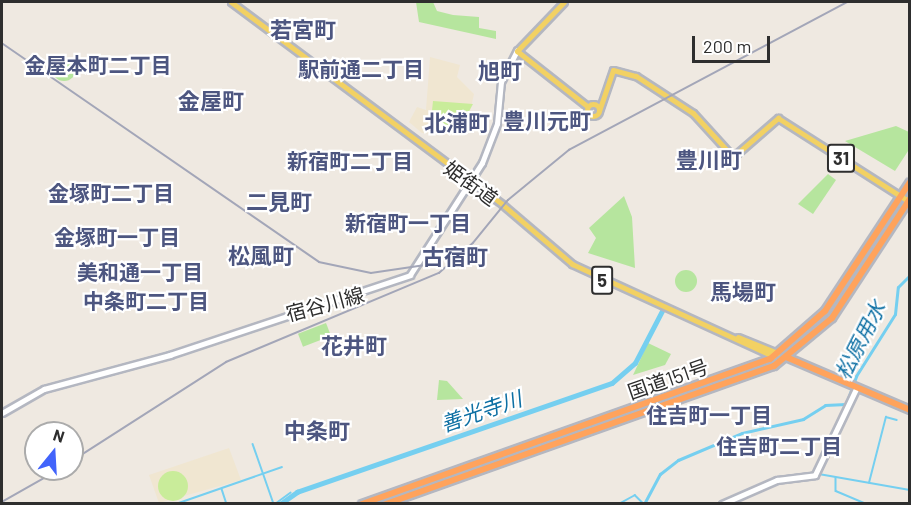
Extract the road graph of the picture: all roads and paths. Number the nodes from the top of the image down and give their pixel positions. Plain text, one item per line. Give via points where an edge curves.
1 (231, 2) edge
2 (564, 2) edge
3 (517, 51) junction
4 (587, 106) junction
5 (599, 108) junction
6 (909, 182) edge
7 (470, 183) junction
8 (906, 199) edge
9 (775, 355) junction
10 (785, 359) junction
11 (856, 389) junction
12 (909, 410) edge
13 (2, 413) edge
14 (362, 504) edge
15 (386, 504) edge
16 (722, 504) edge

1 - 7 main road, 姫街道 / 5
2 - 3 main road
3 - 4 main road
3 - 7 main road, 宿谷川線 via 501,82 497,124
4 - 5 main road
4 - 5 main road via 591,115
5 - 8 main road, 31 via 613,70 645,79 696,115 733,157 778,118
6 - 8 highway, 国道151号
7 - 9 main road, 姫街道 / 5 via 578,268
7 - 13 main road, 宿谷川線 via 402,279 170,356 44,389
8 - 9 highway, 国道151号 via 825,311
8 - 10 highway, 国道151号 via 832,318
9 - 10 highway
9 - 14 highway, 国道151号
10 - 11 highway
10 - 15 highway, 国道151号 via 731,383
11 - 12 highway
11 - 16 main road via 814,476 777,480

